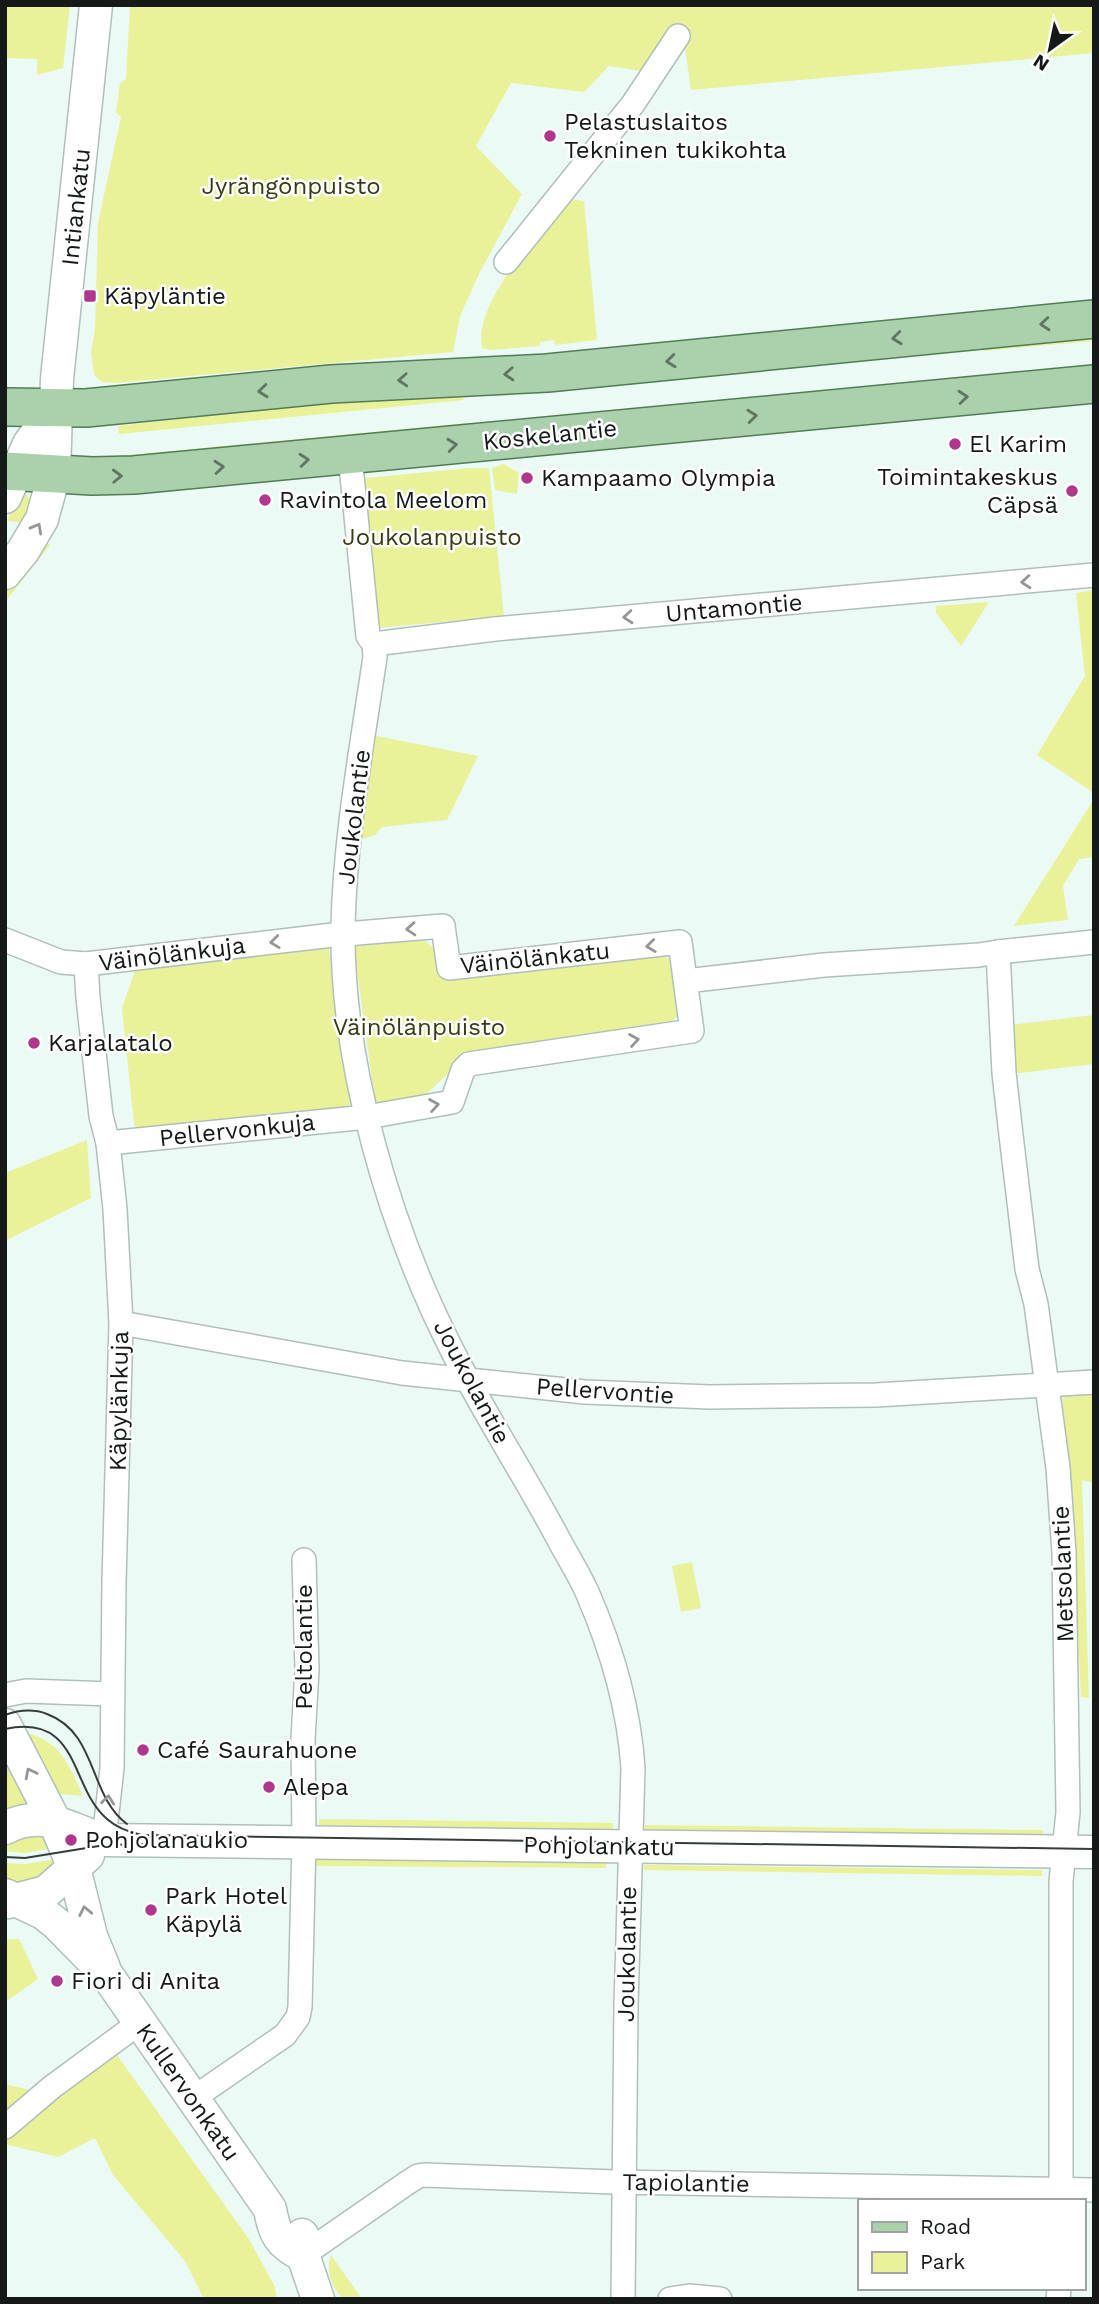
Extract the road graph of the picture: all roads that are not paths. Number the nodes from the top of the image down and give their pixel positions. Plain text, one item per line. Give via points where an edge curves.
1 (96, 5) edge
2 (678, 36) dead end
3 (506, 262) dead end
4 (1094, 319) edge
5 (1094, 384) edge
6 (5, 407) edge
7 (54, 409) junction
8 (350, 456) junction
9 (54, 475) junction
10 (9, 480) edge
11 (5, 573) edge
12 (1094, 575) edge
13 (374, 644) junction
14 (343, 934) junction
15 (5, 940) edge
16 (1094, 942) edge
17 (998, 951) junction
18 (86, 964) junction
19 (686, 981) junction
20 (367, 1117) junction
21 (108, 1143) junction
22 (121, 1323) junction
23 (467, 1379) junction
24 (1094, 1382) edge
25 (1046, 1385) junction
26 (304, 1560) dead end
27 (112, 1694) junction
28 (5, 1695) edge
29 (5, 1725) edge
30 (54, 1820) junction
31 (5, 1828) edge
32 (104, 1840) junction
33 (304, 1841) junction
34 (631, 1846) junction
35 (1079, 1852) edge
36 (74, 1868) junction
37 (9, 1900) edge
38 (107, 1975) junction
39 (139, 2023) junction
40 (192, 2099) junction
41 (5, 2126) edge
42 (623, 2182) junction
43 (1094, 2190) edge
44 (1061, 2195) edge
45 (303, 2255) junction
46 (318, 2299) edge
47 (623, 2299) edge
48 (670, 2299) edge
49 (720, 2299) edge

1 - 7 street, Intiankatu
2 - 3 street via 633,104
4 -> 7 main road via 547,373 331,384
8 -> 5 main road, Koskelantie
6 - 7 main road
7 - 9 street
7 - 10 street
9 -> 8 main road, Koskelantie via 116,477
8 - 13 street, Joukolantie via 368,636
9 - 10 main road, Koskelantie
11 -> 9 street via 42,519
12 -> 13 street, Untamontie
13 - 14 street, Joukolantie via 347,854
14 -> 18 street, Väinölänkuja
19 -> 14 street, Väinölänkatu via 680,942 449,968 443,926
14 - 20 street, Joukolantie via 349,1025
15 - 18 street, Väinölänkuja via 61,962
16 - 17 street
17 - 19 street
17 - 25 street, Metsolantie via 1004,1073
18 - 21 street, Käpylänkuja via 101,1116
20 -> 19 street, Väinölänkatu via 452,1102 469,1064 692,1031
20 - 21 street, Pellervonkuja
20 - 23 street, Joukolantie via 387,1189 423,1286
21 - 22 street, Käpylänkuja
22 - 23 street, Pellervontie via 402,1373
22 - 27 street, Käpylänkuja
23 - 25 street, Pellervontie via 585,1392 710,1397 876,1395
23 - 34 street, Joukolantie via 585,1588 603,1631 630,1731
24 - 25 street, Pellervontie
25 - 35 street, Metsolantie via 1064,1553 1068,1812
26 - 33 street, Peltolantie
27 - 28 street via 26,1691
32 -> 27 street, Käpylänkuja via 112,1768
30 -> 29 street, Kullervonkatu
30 - 31 street, Pohjolankatu via 31,1819
30 - 32 street, Pohjolankatu
30 - 36 street, Kullervonkatu
32 - 33 street, Pohjolankatu
32 - 36 street
33 - 34 street, Pohjolankatu
33 - 40 street, Peltolantie via 298,2017 285,2035
34 - 35 street, Pohjolankatu
34 - 42 street, Joukolantie
35 - 44 street, Metsolantie via 1061,1881
36 - 37 street via 46,1892
38 -> 36 street, Kullervonkatu via 91,1936
37 - 38 street, Kullervonkatu via 43,1913
38 - 39 street, Kullervonkatu
39 - 40 street, Kullervonkatu
39 - 41 street
40 - 45 street, Kullervonkatu via 270,2209 273,2228 281,2240
42 - 44 street, Tapiolantie
42 - 45 street, Tapiolantie via 418,2176
42 - 47 street, Joukolantie
43 - 44 street, Tapiolantie
45 - 46 street
48 - 49 street

